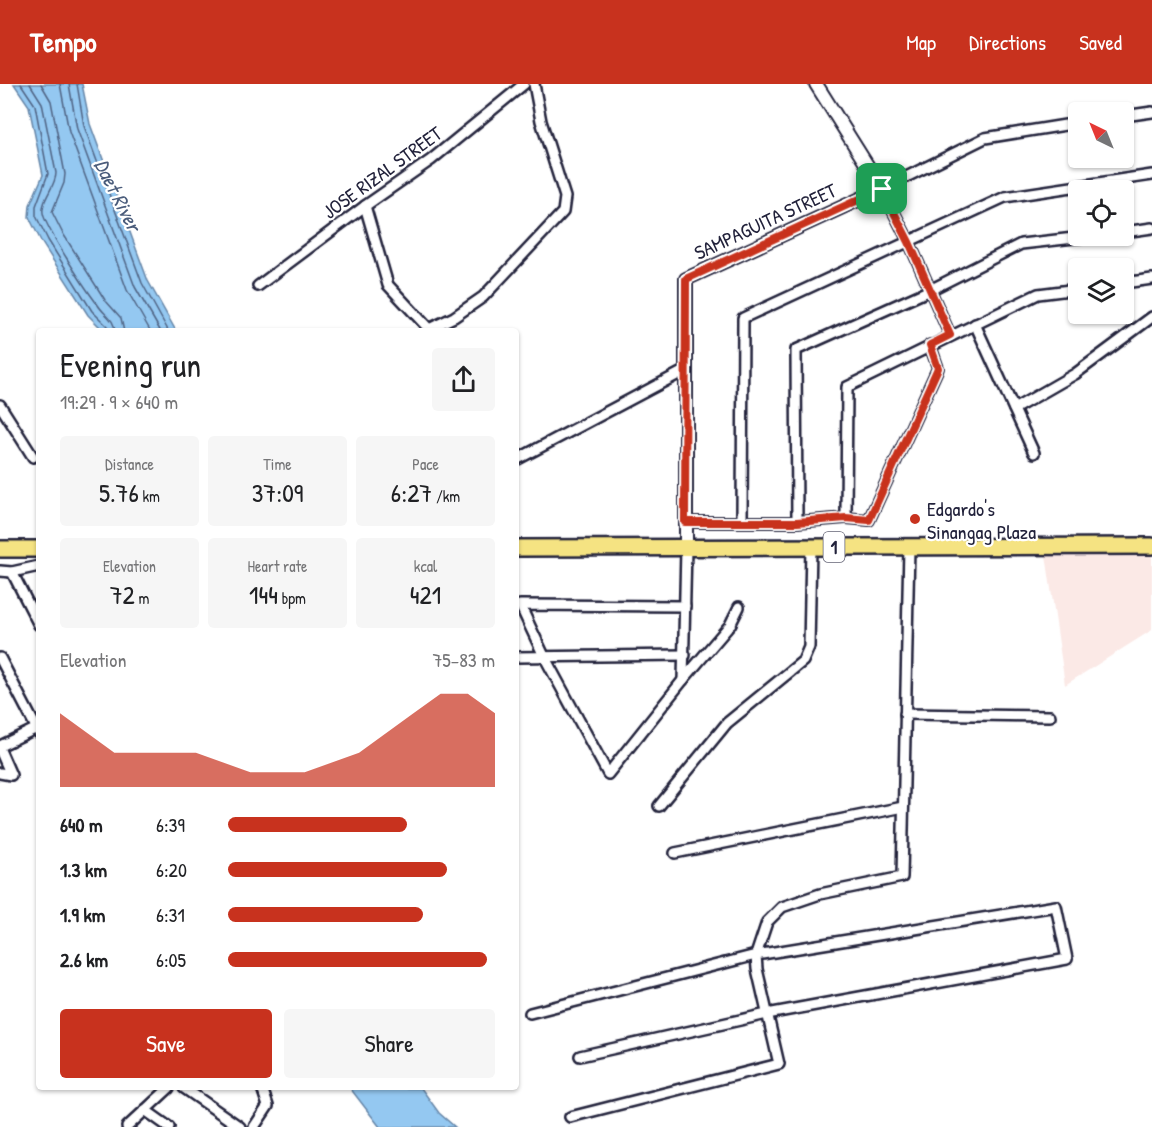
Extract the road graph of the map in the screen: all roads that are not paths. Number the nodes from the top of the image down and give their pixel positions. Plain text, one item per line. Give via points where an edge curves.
1 (524, 84) edge
2 (534, 84) edge
3 (816, 84) edge
4 (1152, 112) edge
5 (1134, 115) edge
6 (1068, 125) edge
7 (1152, 175) edge
8 (882, 189) junction
9 (365, 206) junction
10 (1152, 228) edge
11 (1134, 231) edge
12 (1068, 239) edge
13 (909, 242) junction
14 (1152, 279) edge
15 (1134, 282) edge
16 (258, 286) dead end
17 (930, 290) junction
18 (1068, 290) edge
19 (1152, 317) edge
20 (975, 324) junction
21 (950, 335) junction
22 (930, 345) junction
23 (686, 370) junction
24 (0, 405) edge
25 (1014, 409) junction
26 (1034, 453) dead end
27 (33, 457) dead end
28 (519, 458) edge
29 (846, 518) junction
30 (685, 522) junction
31 (742, 522) junction
32 (797, 522) junction
33 (1152, 546) edge
34 (811, 547) junction
35 (909, 547) junction
36 (519, 548) edge
37 (686, 548) junction
38 (0, 549) edge
39 (36, 549) edge
40 (36, 567) edge
41 (0, 571) edge
42 (12, 572) junction
43 (686, 606) junction
44 (739, 607) dead end
45 (36, 619) edge
46 (685, 655) junction
47 (544, 656) junction
48 (519, 657) edge
49 (0, 658) edge
50 (683, 680) junction
51 (905, 714) junction
52 (1050, 716) dead end
53 (36, 726) edge
54 (36, 731) edge
55 (0, 748) edge
56 (0, 773) edge
57 (659, 806) dead end
58 (903, 807) junction
59 (675, 853) dead end
60 (756, 955) junction
61 (530, 1013) dead end
62 (767, 1014) junction
63 (580, 1056) dead end
64 (167, 1090) edge
65 (187, 1090) edge
66 (263, 1090) edge
67 (145, 1110) junction
68 (570, 1117) dead end
69 (127, 1127) edge
70 (169, 1127) edge
71 (240, 1127) edge
72 (254, 1127) edge

1 - 9 street, JOSE RIZAL STREET via 431,160
2 - 9 street via 541,121 565,197 563,212 483,297 429,328 388,285
3 - 8 street
4 - 5 street
6 - 8 street, SAMPAGUITA STREET via 985,138
7 - 13 street via 1005,197
8 - 13 street
8 - 23 street, SAMPAGUITA STREET via 686,279
9 - 16 street, JOSE RIZAL STREET
10 - 11 street
12 - 17 street via 1021,244
13 - 17 street
13 - 31 street via 743,318
14 - 15 street
17 - 21 street
17 - 32 street via 796,350
18 - 20 street via 1038,294
19 - 25 street via 1075,374
20 - 21 street
20 - 25 street
21 - 22 street
22 - 29 street via 938,368 869,520
22 - 29 street via 847,387
23 - 28 street
23 - 30 street, SAMPAGUITA STREET
24 - 27 street
25 - 26 street
29 - 32 street
30 - 31 street
30 - 37 street, SAMPAGUITA STREET
31 - 32 street
33 - 35 highway, 1
34 - 35 highway, 1
34 - 37 highway, 1
34 - 57 street via 810,647 803,661 727,723
35 - 51 street
36 - 37 highway, 1
37 - 43 street
38 - 39 highway
40 - 42 street
41 - 42 street
42 - 45 street
43 - 46 street
43 - 47 street via 520,605
44 - 50 street via 730,625
46 - 47 street
46 - 50 street
47 - 48 street
47 - 50 street via 608,774
49 - 53 street
51 - 52 street
51 - 58 street
54 - 55 street
55 - 56 street via 11,775
58 - 59 street
58 - 60 street via 902,878 820,894 782,907 767,922
60 - 61 street
60 - 62 street
60 - 62 street via 1056,906 1067,959
62 - 63 street
62 - 68 street via 779,1064
64 - 67 street
65 - 71 street
66 - 72 street via 268,1106
67 - 69 street
67 - 70 street

